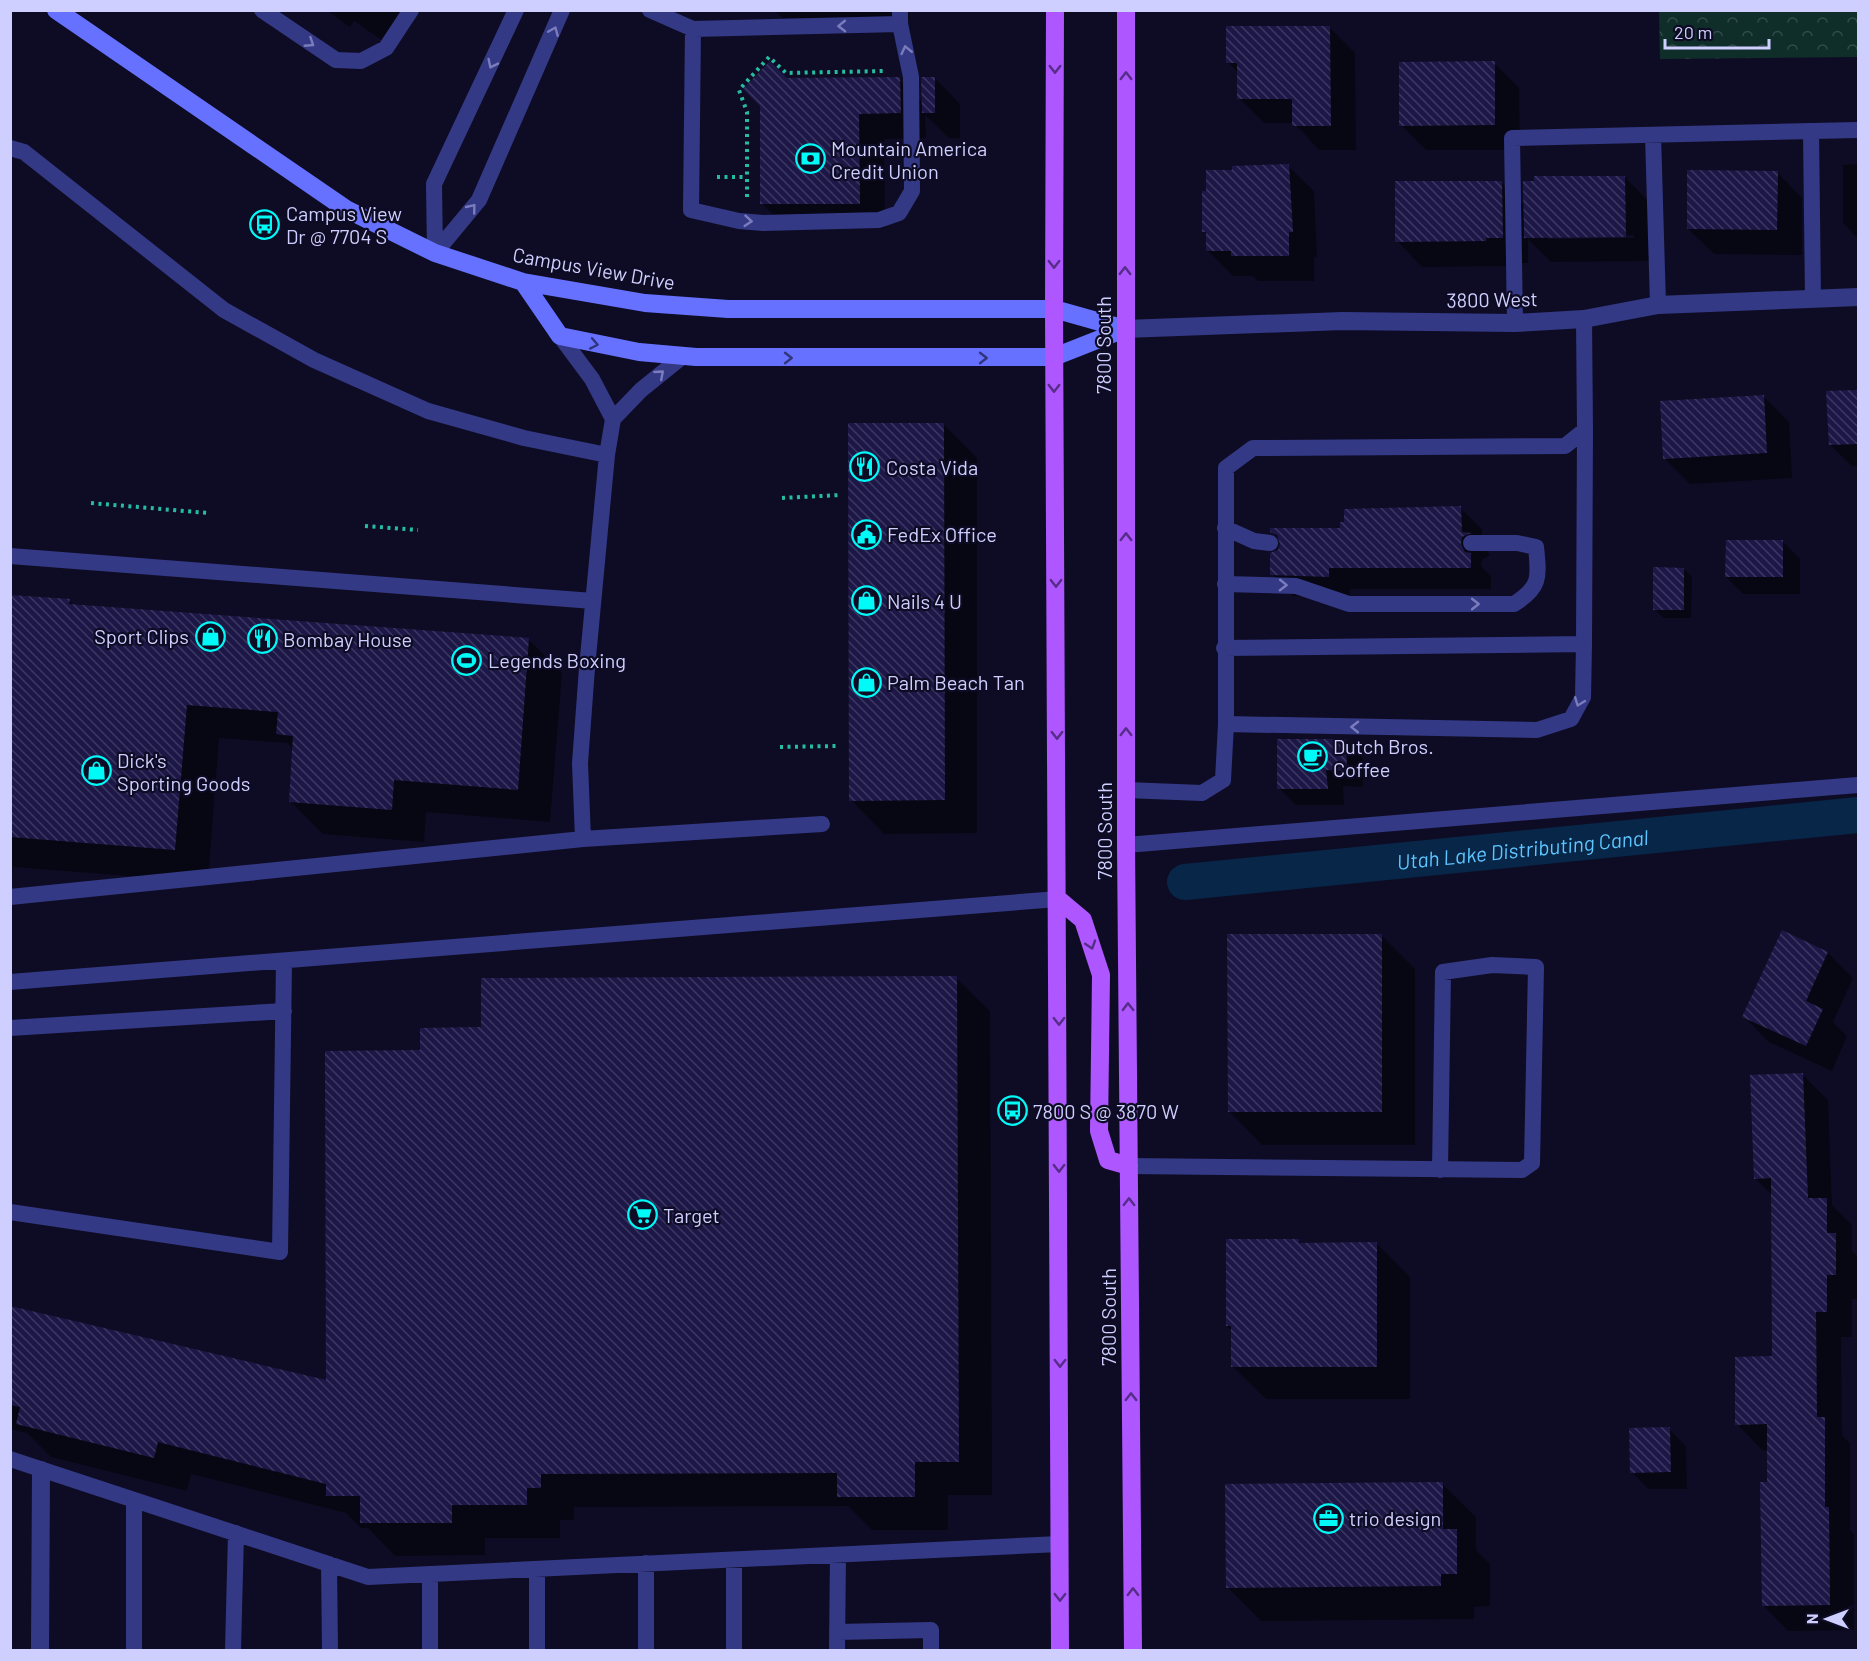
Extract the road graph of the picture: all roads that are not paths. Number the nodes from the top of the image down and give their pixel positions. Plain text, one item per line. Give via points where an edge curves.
1 (56, 10) edge
2 (262, 10) edge
3 (411, 10) edge
4 (516, 10) edge
5 (562, 10) edge
6 (1055, 10) edge
7 (1126, 10) edge
8 (655, 11) edge
9 (900, 17) edge
10 (693, 29) junction
11 (1858, 130) edge
12 (1811, 131) junction
13 (1653, 135) junction
14 (10, 148) edge
15 (435, 253) junction
16 (523, 282) junction
17 (1858, 297) edge
18 (1813, 299) junction
19 (1658, 305) junction
20 (1054, 309) junction
21 (1584, 319) junction
22 (1515, 323) junction
23 (1125, 329) junction
24 (560, 336) junction
25 (683, 356) junction
26 (1054, 357) junction
27 (614, 419) junction
28 (1586, 430) junction
29 (607, 454) junction
30 (1225, 528) junction
31 (1270, 543) dead end
32 (1471, 543) dead end
33 (10, 556) edge
34 (1225, 584) junction
35 (593, 601) junction
36 (1584, 644) junction
37 (1224, 648) junction
38 (1226, 724) junction
39 (1858, 785) edge
40 (1126, 790) junction
41 (822, 824) dead end
42 (583, 839) junction
43 (1126, 844) junction
44 (10, 897) edge
45 (1058, 899) junction
46 (284, 961) junction
47 (10, 982) edge
48 (284, 1011) junction
49 (10, 1028) edge
50 (1129, 1166) junction
51 (1440, 1170) junction
52 (10, 1212) edge
53 (10, 1459) edge
54 (41, 1470) junction
55 (134, 1501) junction
56 (236, 1533) junction
57 (1060, 1544) junction
58 (838, 1555) junction
59 (734, 1560) junction
60 (646, 1563) junction
61 (329, 1564) junction
62 (537, 1569) junction
63 (430, 1574) junction
64 (837, 1632) junction
65 (40, 1650) edge
66 (134, 1650) edge
67 (233, 1650) edge
68 (330, 1650) edge
69 (430, 1650) edge
70 (537, 1650) edge
71 (646, 1650) edge
72 (734, 1650) edge
73 (837, 1650) edge
74 (931, 1650) edge
75 (1060, 1650) edge
76 (1133, 1650) edge

1 - 15 street, Campus View Drive via 346,209
2 -> 3 lane via 336,60 361,61 386,48
4 -> 15 lane via 435,184
15 -> 5 lane via 478,200
6 -> 20 main road
23 -> 7 main road, 7800 South
8 - 10 lane
9 -> 10 lane
10 -> 9 lane via 691,210 763,223 879,220 899,213 912,191 911,77
11 - 12 lane
12 - 13 lane
12 - 18 lane
13 - 19 lane
13 - 22 lane via 1512,138
14 - 29 lane via 24,152 224,310 314,360 428,411 524,438
15 - 16 street, Campus View Drive
16 - 20 street, Campus View Drive via 645,303 728,309
16 - 24 street
17 - 18 street, 3800 West
18 - 19 street, 3800 West
19 - 21 street, 3800 West
20 - 23 street, Campus View Drive
20 - 26 main road
21 - 22 street, 3800 West
21 - 28 lane
22 - 23 street, 3800 West via 1342,321
23 - 26 street
40 -> 23 main road, 7800 South
24 -> 25 street via 639,352
24 - 27 lane via 592,379
25 -> 26 street
27 -> 25 lane via 641,390
26 -> 45 main road
27 - 29 lane
28 - 30 lane via 1565,446 1253,448 1226,468
28 - 36 lane
29 - 35 lane
30 - 31 lane via 1254,541
30 - 34 lane
34 -> 32 lane via 1296,586 1349,604 1514,604 1531,593 1539,572 1536,547
33 - 35 lane
34 - 37 lane
35 - 42 lane via 580,763
36 - 37 lane
36 -> 38 lane via 1583,697 1571,719 1537,730
37 - 38 lane
38 - 40 lane via 1223,780 1202,793
39 - 43 lane
40 - 43 main road, 7800 South
41 - 42 lane
42 - 44 lane
50 -> 43 main road, 7800 South
45 - 46 lane
45 -> 50 main road via 1083,920 1101,975 1100,1131 1108,1160
45 -> 57 main road
46 - 47 lane
46 - 48 lane
48 - 49 lane
48 - 52 lane via 280,1252
50 - 51 lane
76 -> 50 main road, 7800 South
51 - 51 lane via 1522,1170 1532,1163 1536,967 1492,965 1443,972
53 - 54 lane
54 - 55 lane
54 - 65 street
55 - 56 lane
55 - 66 lane
56 - 61 lane
56 - 67 lane
57 - 58 lane
57 -> 75 main road
58 - 59 lane
58 - 64 lane
59 - 60 lane
59 - 72 lane
60 - 62 lane
60 - 71 lane
61 - 63 lane via 368,1576
61 - 68 lane
62 - 63 lane
62 - 70 lane
63 - 69 lane
64 - 73 lane
64 - 74 lane via 931,1630

